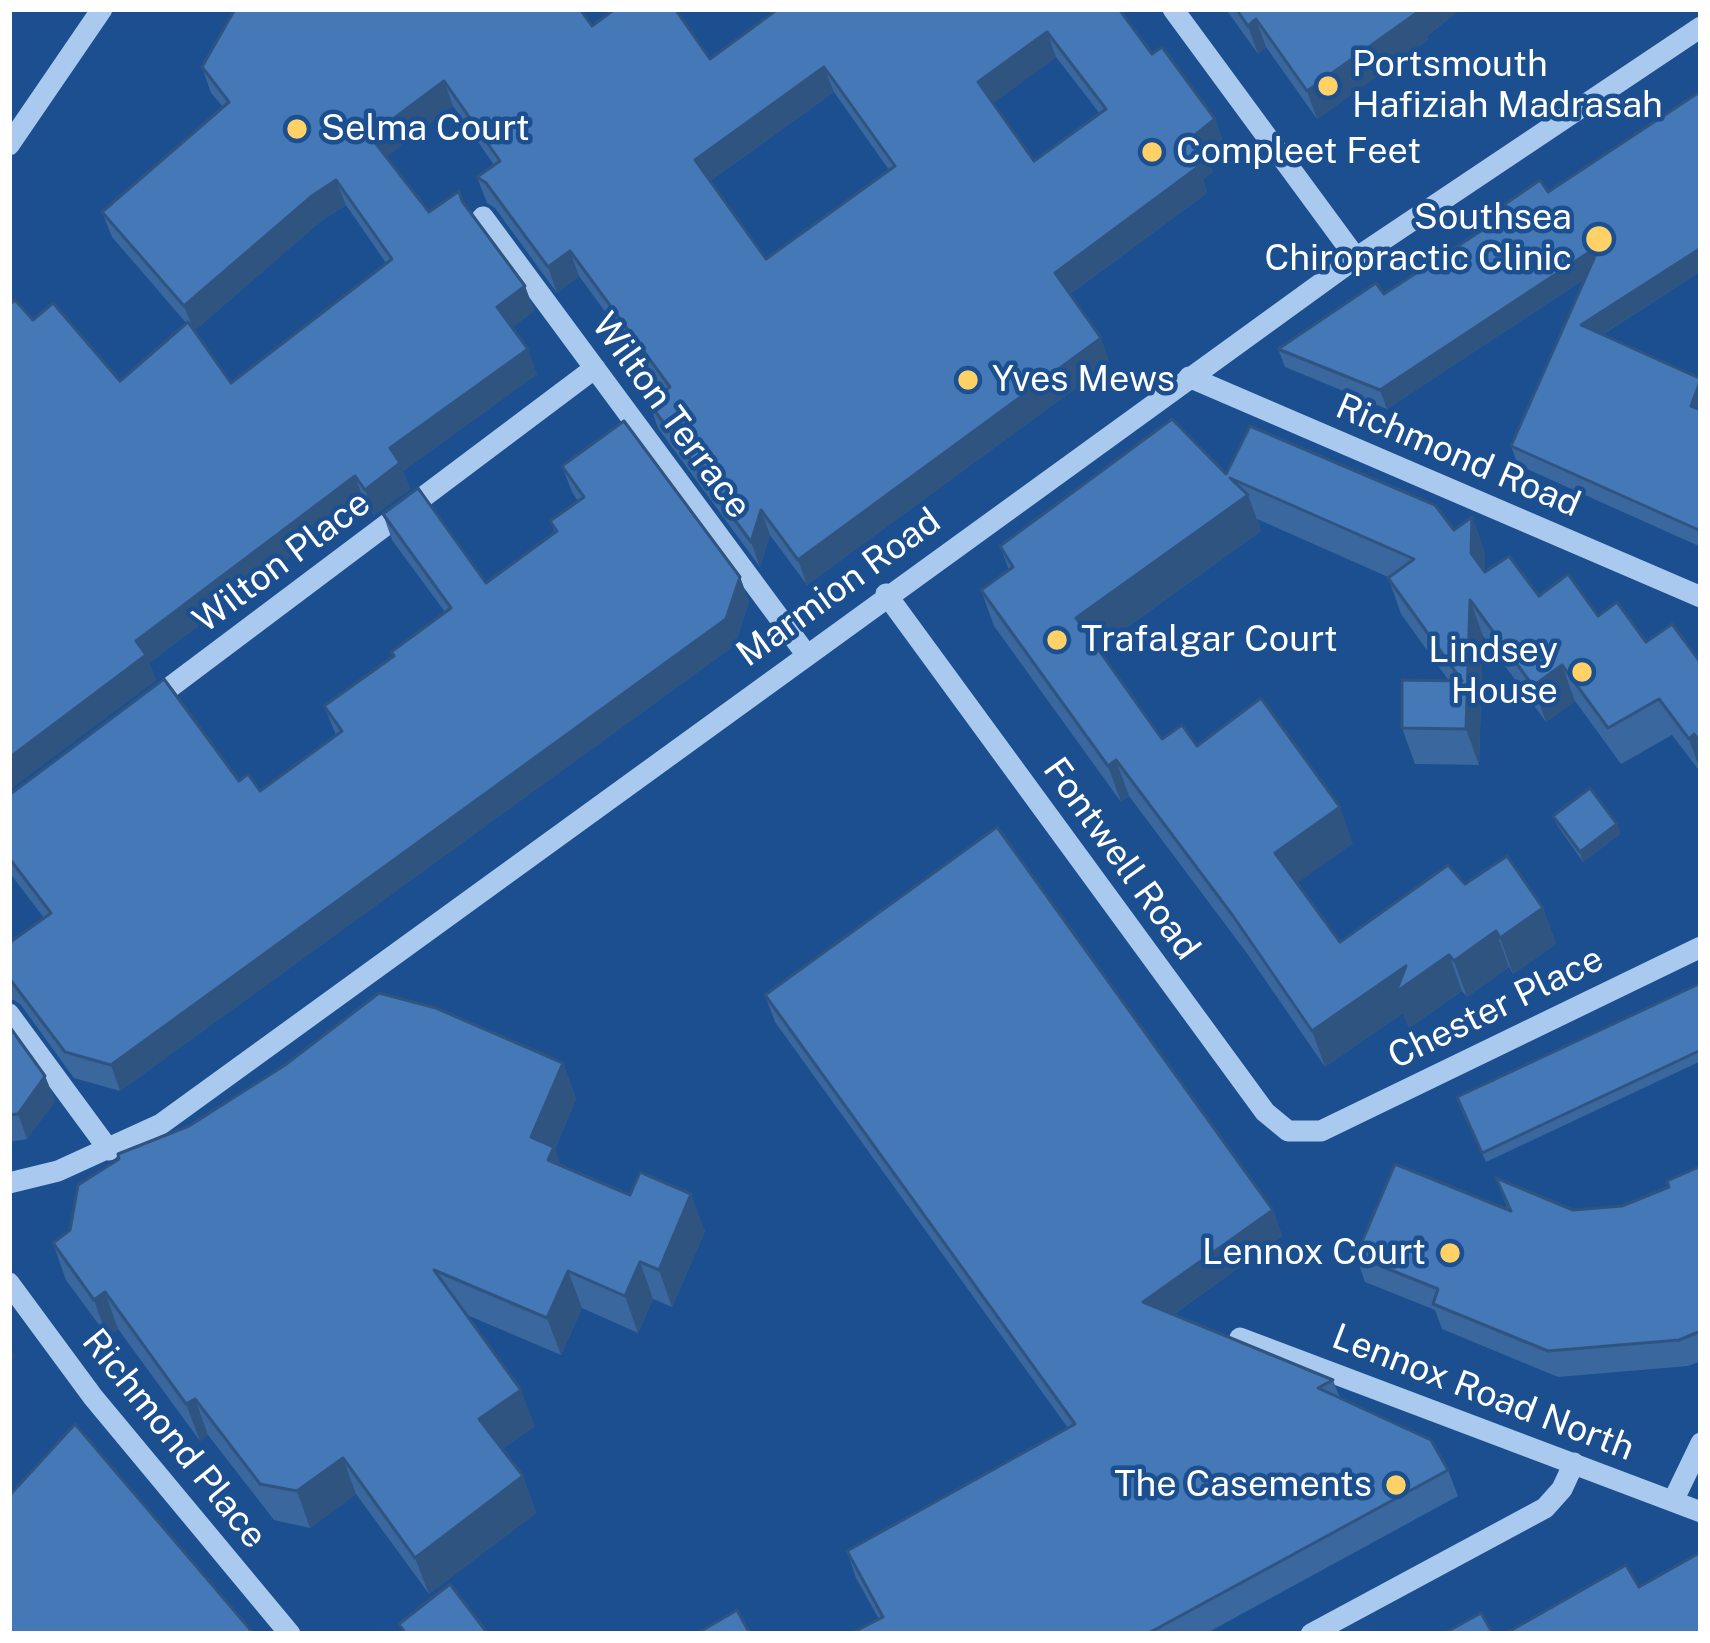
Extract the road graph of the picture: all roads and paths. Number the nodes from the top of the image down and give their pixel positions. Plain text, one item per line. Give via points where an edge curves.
1 (102, 9) edge
2 (1173, 9) edge
3 (1701, 27) edge
4 (9, 145) edge
5 (483, 217) edge
6 (1356, 257) junction
7 (595, 368) junction
8 (1189, 377) junction
9 (886, 595) junction
10 (1701, 597) edge
11 (806, 654) junction
12 (122, 723) edge
13 (1701, 946) edge
14 (9, 1014) edge
15 (1321, 1131) joint
16 (109, 1150) junction
17 (9, 1183) edge
18 (9, 1283) edge
19 (1240, 1338) edge
20 (1701, 1443) edge
21 (1574, 1463) junction
22 (1673, 1501) junction
23 (1701, 1512) edge
24 (290, 1634) edge
25 (1311, 1634) edge

1 - 4 street
2 - 6 street
3 - 6 street, Marmion Road
5 - 7 street, Wilton Terrace
6 - 8 street, Marmion Road
7 - 11 street, Wilton Terrace
7 - 12 street, Wilton Place
8 - 9 street, Marmion Road
8 - 10 street, Richmond Road
9 - 11 street, Marmion Road
9 - 15 street, Fontwell Road via 1265,1112 1288,1131
11 - 16 street, Marmion Road via 160,1124
13 - 15 street, Chester Place
14 - 16 street
16 - 17 street, Marmion Road
18 - 24 street, Richmond Place
19 - 21 street, Lennox Road North
20 - 22 street
21 - 22 street, Lennox Road North
21 - 25 street via 1545,1508
22 - 23 street, Lennox Road North

